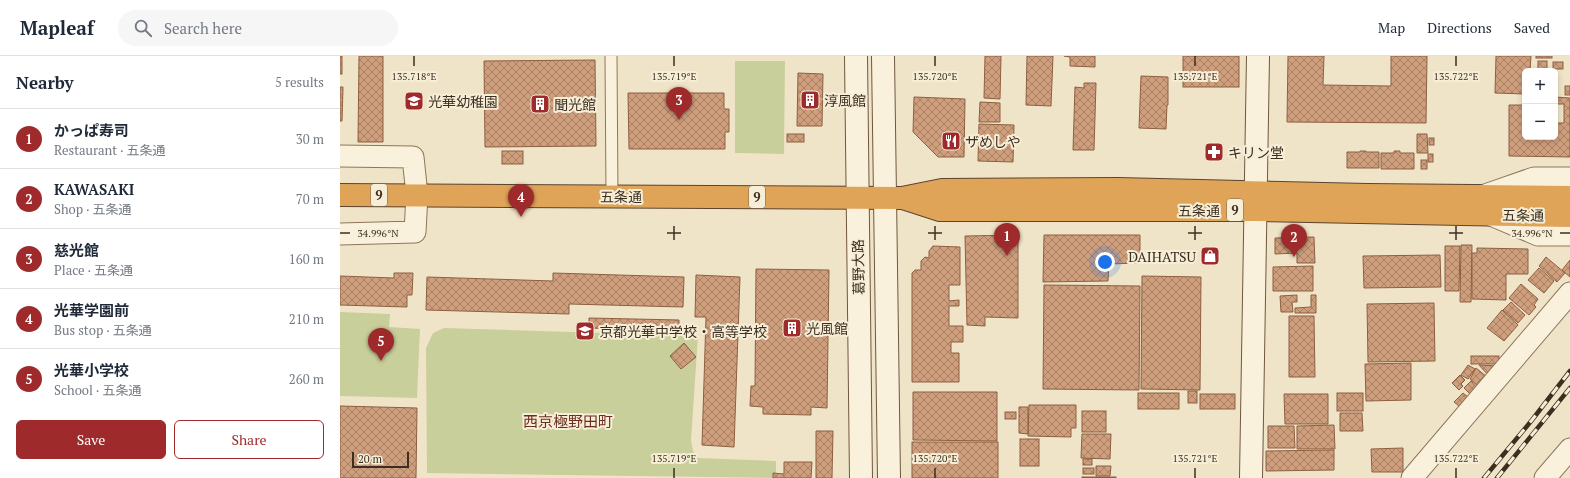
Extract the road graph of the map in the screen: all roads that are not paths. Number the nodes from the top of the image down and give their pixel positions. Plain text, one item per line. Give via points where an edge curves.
1 (611, 56) edge
2 (856, 56) edge
3 (884, 56) edge
4 (1258, 56) edge
5 (340, 156) edge
6 (1570, 178) edge
7 (340, 195) edge
8 (418, 196) junction
9 (612, 196) junction
10 (1570, 197) edge
11 (858, 198) junction
12 (894, 198) junction
13 (1256, 201) junction
14 (1486, 206) junction
15 (1570, 216) edge
16 (340, 234) edge
17 (1570, 235) edge
18 (1570, 293) edge
19 (1570, 449) edge
20 (861, 478) edge
21 (889, 478) edge
22 (1251, 478) edge
23 (1412, 478) edge
24 (1544, 478) edge

1 - 9 lane
2 - 11 street, 葛野大路
3 - 12 street, 葛野大路
4 - 13 street
5 - 8 street via 413,157
6 - 14 street via 1534,178
7 - 8 highway, 五条通 / 9
8 - 9 highway, 五条通 / 9
8 - 16 street via 415,232
9 - 11 highway, 五条通 / 9
10 - 14 highway, 五条通 / 9
11 - 12 highway, 五条通 / 9
11 - 20 street, 葛野大路
12 - 13 highway, 五条通 / 9 via 942,190 1118,190
12 - 21 street, 葛野大路
13 - 14 highway, 五条通 / 9
13 - 22 street
14 - 15 highway, 五条通 / 9
14 - 17 street via 1538,235
18 - 23 street
19 - 24 street

